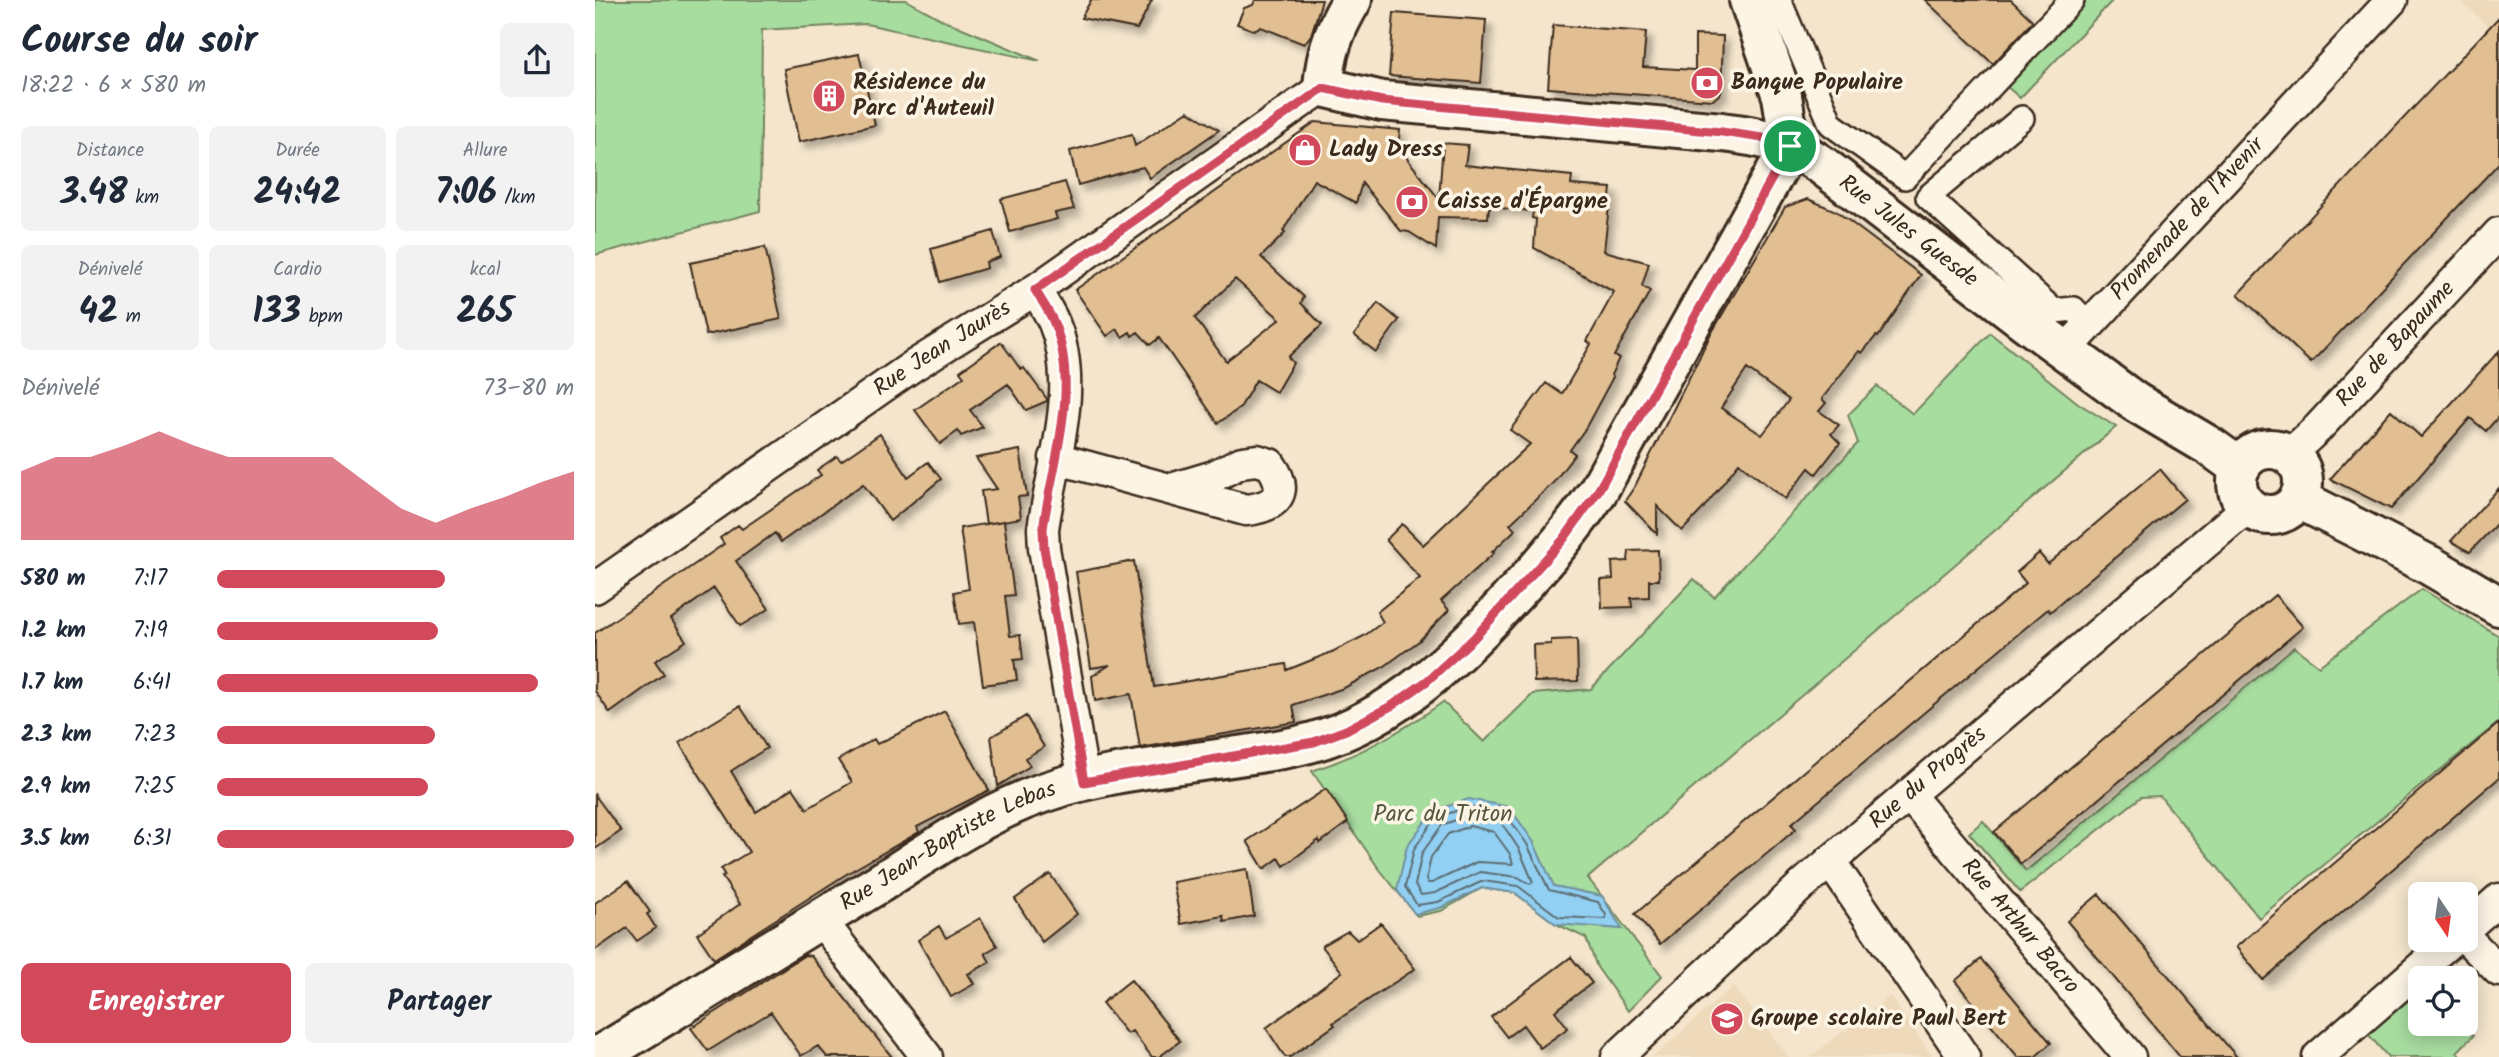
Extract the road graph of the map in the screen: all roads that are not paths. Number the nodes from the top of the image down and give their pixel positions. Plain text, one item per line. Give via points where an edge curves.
1 (1352, 0) edge
2 (1749, 0) edge
3 (1779, 0) edge
4 (2072, 0) edge
5 (2392, 0) edge
6 (1323, 88) junction
7 (2022, 118) dead end
8 (1790, 146) junction
9 (1905, 177) junction
10 (1928, 197) junction
11 (2499, 233) edge
12 (1035, 290) junction
13 (2077, 338) junction
14 (2290, 455) junction
15 (1055, 458) junction
16 (2240, 468) junction
17 (1171, 489) dead end
18 (2299, 499) junction
19 (2248, 507) junction
20 (595, 588) edge
21 (2499, 606) edge
22 (1084, 782) junction
23 (1909, 795) junction
24 (1830, 862) junction
25 (2499, 899) edge
26 (2478, 917) edge
27 (820, 919) junction
28 (2478, 950) edge
29 (2438, 952) edge
30 (2499, 971) edge
31 (597, 1057) edge
32 (927, 1057) edge
33 (1617, 1057) edge
34 (1964, 1057) edge
35 (2130, 1057) edge
36 (2318, 1057) edge

1 - 6 main road via 1329,47
2 - 8 main road via 1781,96
3 - 9 street via 1831,124
4 - 9 street
5 - 13 street, Promenade de l'Avenir
6 - 8 main road, Rue Jules Guesde via 1382,101 1722,132
6 - 12 street, Rue Jean Jaurès
7 - 10 street
8 - 13 main road, Rue Jules Guesde
8 - 22 main road, Rue Jean-Baptiste Lebas via 1598,491 1563,540 1451,661 1393,705 1314,742
9 - 10 street
10 - 13 street via 2054,311 2074,309
11 - 14 street, Rue de Bapaume
12 - 15 street via 1054,323 1062,357 1063,405
12 - 20 street, Rue Jean Jaurès via 913,366
13 - 16 main road, Rue Jules Guesde via 2135,402
14 - 16 main road via 2262,450 2251,454
14 - 18 main road via 2302,472
15 - 17 street
15 - 22 street via 1044,548
16 - 19 main road via 2237,488
18 - 19 main road via 2278,514 2265,515
18 - 21 main road
19 - 23 street, Rue du Progrès
22 - 27 main road, Rue Jean-Baptiste Lebas via 1044,793 983,820
23 - 24 street, Rue du Progrès
23 - 35 street, Rue Arthur Bacro
24 - 33 street, Rue du Progrès
24 - 34 street
25 - 26 street
27 - 31 main road, Rue Jean-Baptiste Lebas
27 - 32 street
28 - 30 street
29 - 36 street

